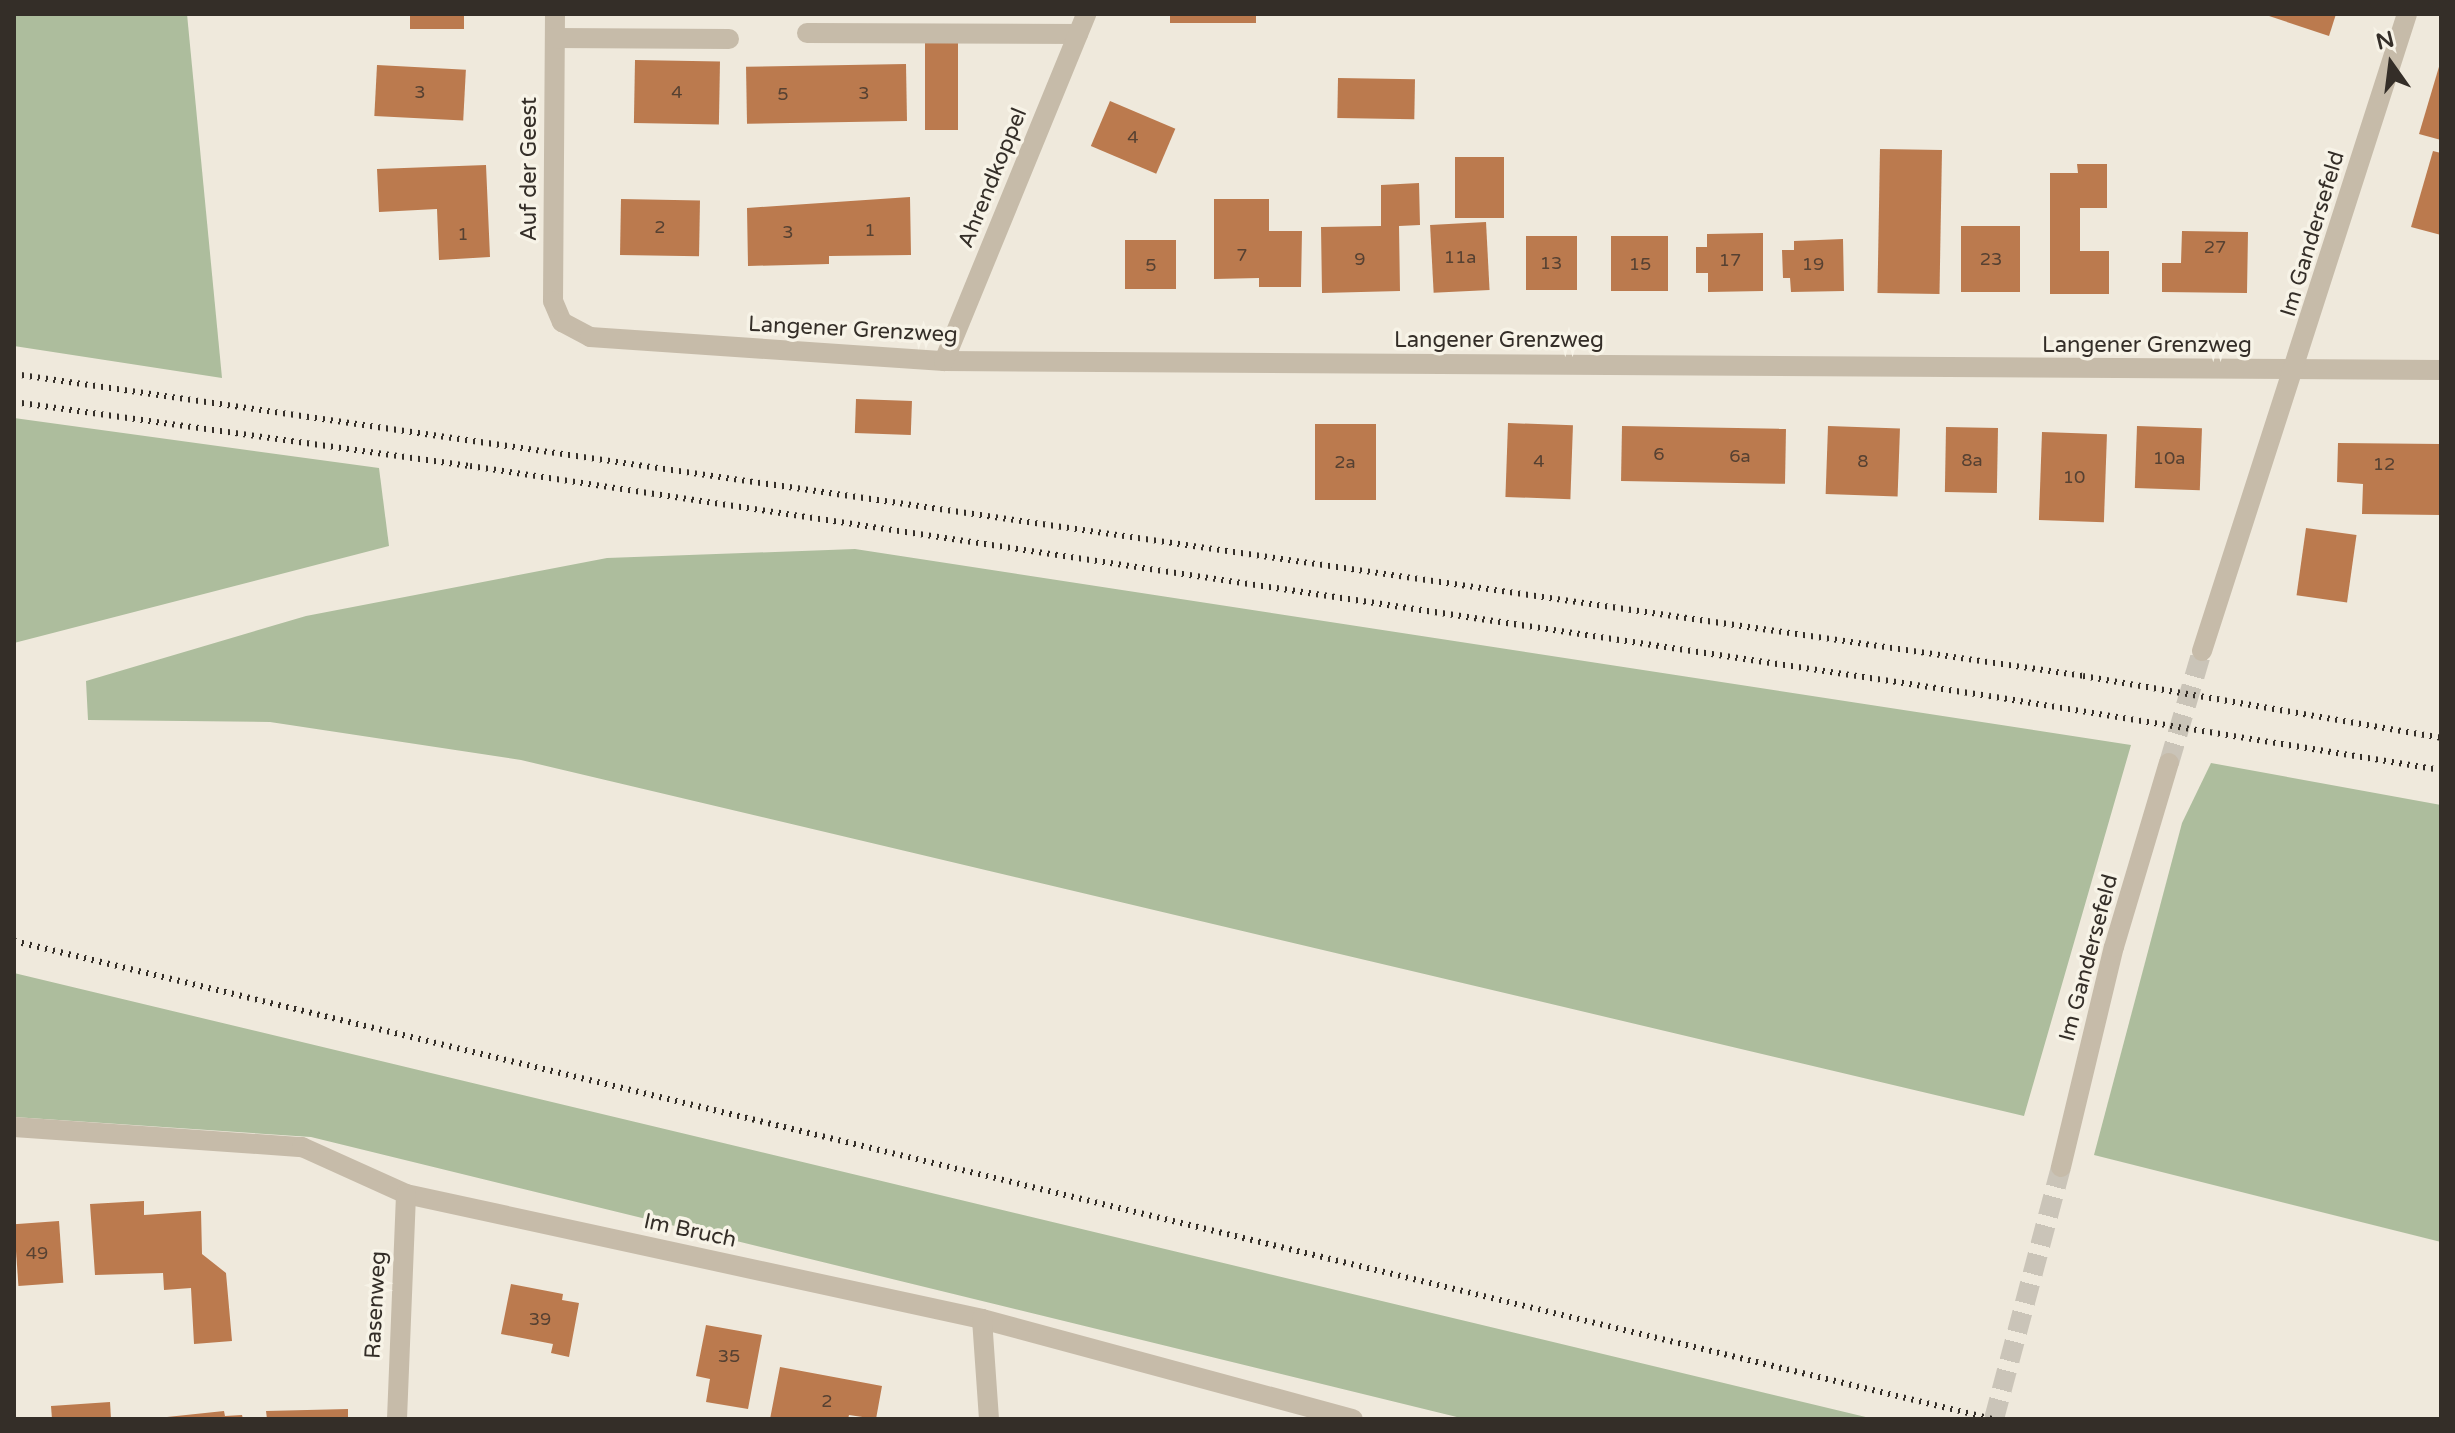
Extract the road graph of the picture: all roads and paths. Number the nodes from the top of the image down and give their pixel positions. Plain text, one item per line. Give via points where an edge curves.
1 (555, 14) edge
2 (1086, 14) edge
3 (2407, 14) edge
4 (807, 33) dead end
5 (1078, 34) junction
6 (555, 38) junction
7 (729, 39) dead end
8 (562, 322) joint
9 (944, 361) junction
10 (2441, 370) edge
11 (2295, 371) junction
12 (2202, 651) tunnel mouth
13 (2169, 763) tunnel mouth
14 (14, 1127) edge
15 (2061, 1167) tunnel mouth
16 (406, 1194) junction
17 (982, 1319) junction
18 (397, 1419) edge
19 (989, 1419) edge
20 (1353, 1419) edge

1 - 6 street, Auf der Geest
2 - 5 street, Ahrendkoppel
3 - 11 street, Im Gandersefeld
4 - 5 street
5 - 9 street, Ahrendkoppel
6 - 7 street
6 - 8 street, Auf der Geest via 553,301
8 - 9 street, Langener Grenzweg via 590,337
9 - 11 street, Langener Grenzweg
10 - 11 street, Langener Grenzweg
11 - 12 street, Im Gandersefeld
13 - 15 street, Im Gandersefeld via 2114,947
14 - 16 street, Im Bruch via 302,1147
16 - 17 street, Im Bruch
16 - 18 street, Rasenweg
17 - 19 street
17 - 20 street, Im Bruch

